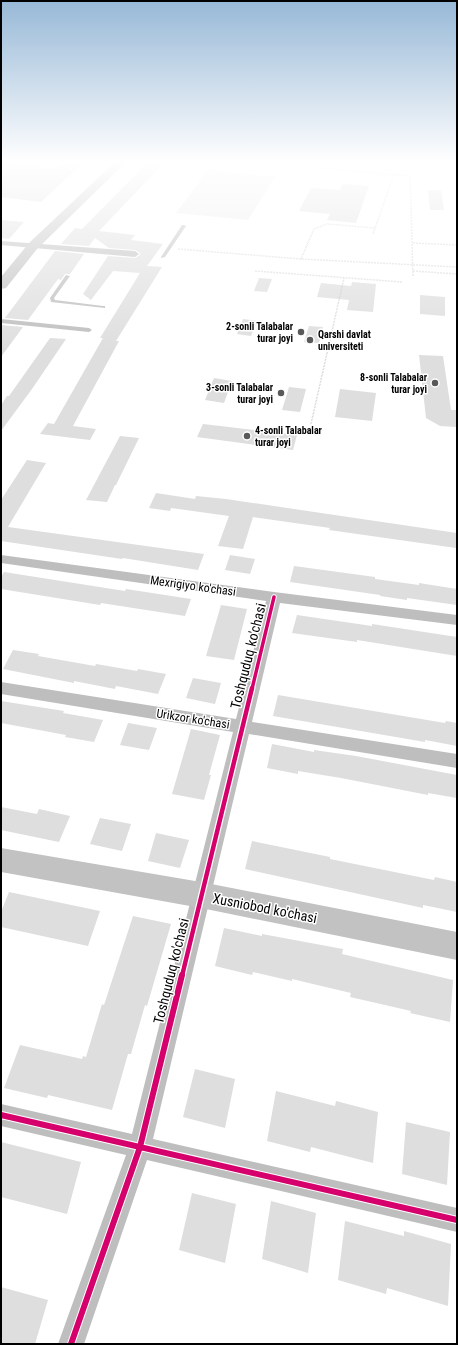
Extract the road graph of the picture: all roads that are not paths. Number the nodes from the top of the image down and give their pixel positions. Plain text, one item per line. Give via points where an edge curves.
1 (40, 226) edge
2 (54, 226) edge
3 (184, 226) dead end
4 (1, 243) edge
5 (20, 244) junction
6 (33, 246) junction
7 (135, 254) dead end
8 (10, 255) dead end
9 (164, 257) dead end
10 (68, 276) dead end
11 (1, 285) edge
12 (103, 307) dead end
13 (1, 321) edge
14 (89, 330) dead end
15 (1, 559) edge
16 (274, 597) junction
17 (457, 620) edge
18 (1, 688) edge
19 (242, 727) junction
20 (457, 761) edge
21 (1, 860) edge
22 (201, 895) junction
23 (457, 946) edge
24 (1, 1115) edge
25 (140, 1147) junction
26 (457, 1220) edge
27 (71, 1344) edge

1 - 5 main road
2 - 6 main road
3 - 9 lane
4 - 5 street
5 - 6 street
5 - 8 main road
6 - 7 street
6 - 11 main road
10 - 12 lane via 52,298 53,301
13 - 14 lane
15 - 16 street, Mexrigiyo ko'chasi
16 - 17 street, Mexrigiyo ko'chasi
16 - 19 street, Toshquduq ko'chasi
18 - 19 street, Urikzor ko'chasi
19 - 20 street, Urikzor ko'chasi
19 - 22 street, Toshquduq ko'chasi
21 - 22 main road, Xusniobod ko'chasi
22 - 23 main road, Xusniobod ko'chasi
22 - 25 street, Toshquduq ko'chasi
24 - 25 street
25 - 26 street
25 - 27 street, Toshquduq ko'chasi

